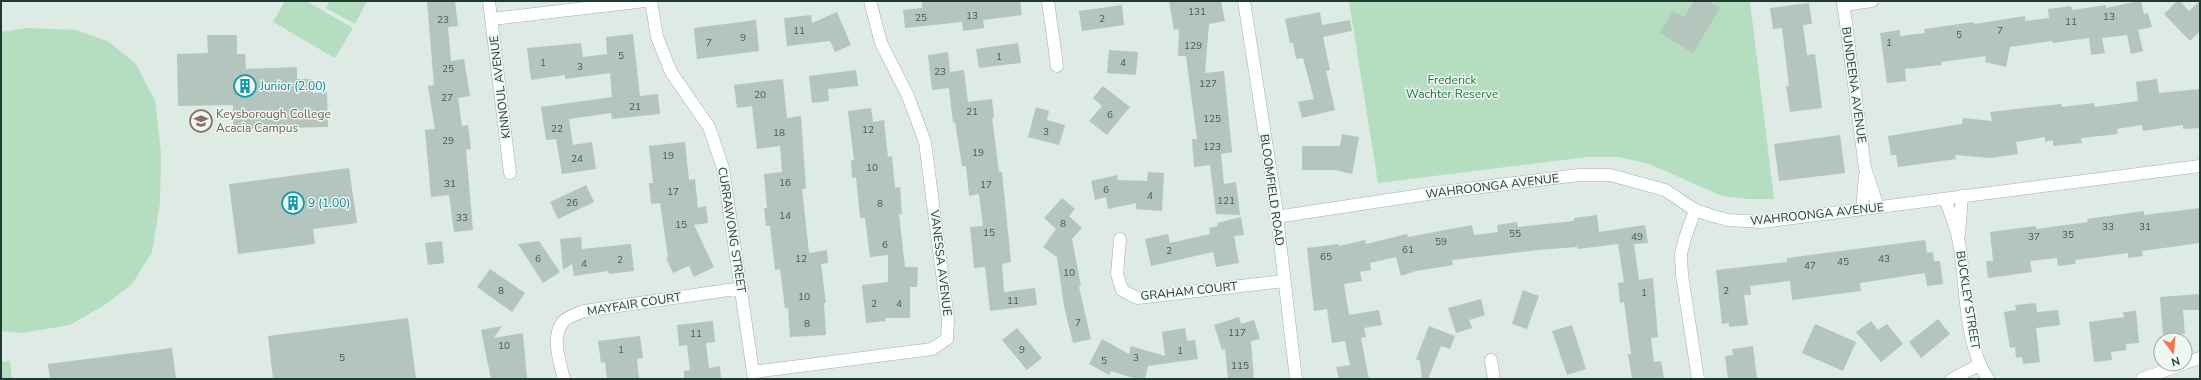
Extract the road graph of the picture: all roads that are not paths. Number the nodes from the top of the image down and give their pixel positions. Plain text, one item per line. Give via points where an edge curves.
1 (489, 1) edge
2 (645, 1) edge
3 (651, 1) edge
4 (870, 1) edge
5 (1048, 1) edge
6 (1244, 1) edge
7 (1872, 1) edge
8 (1843, 3) edge
9 (492, 19) junction
10 (1058, 66) dead end
11 (2200, 166) edge
12 (1865, 168) junction
13 (510, 173) dead end
14 (1962, 196) junction
15 (1945, 199) junction
16 (1878, 207) junction
17 (1862, 209) junction
18 (1695, 210) junction
19 (1276, 217) junction
20 (1120, 239) dead end
21 (1959, 241) junction
22 (1284, 281) junction
23 (742, 288) junction
24 (1491, 360) dead end
25 (1979, 365) junction
26 (2162, 372) edge
27 (753, 376) edge
28 (564, 379) edge
29 (1296, 379) edge
30 (1494, 379) edge
31 (1698, 379) edge
32 (1952, 379) edge
33 (1988, 379) edge
34 (2142, 379) edge

1 - 9 street, KINNOUL AVENUE
2 - 9 street
3 - 23 street, CURRAWONG STREET via 657,37 671,72 709,127 723,168
4 - 27 street, VANESSA AVENUE via 881,43 908,96 925,142 948,320 947,339 932,349
5 - 10 street
6 - 19 street, BLOOMFIELD ROAD
7 - 8 street
8 - 12 street, BUNDEENA AVENUE
9 - 13 street, KINNOUL AVENUE
11 - 14 street, WAHROONGA AVENUE
12 - 16 street, BUNDEENA AVENUE
12 - 17 street, BUNDEENA AVENUE
14 - 15 street, WAHROONGA AVENUE
14 - 21 street, BUCKLEY STREET
15 - 16 street, WAHROONGA AVENUE
15 - 21 street, BUCKLEY STREET
16 - 17 street, WAHROONGA AVENUE
17 - 18 street, WAHROONGA AVENUE via 1762,222 1728,220
18 - 19 street, WAHROONGA AVENUE via 1665,190 1636,181 1610,175 1579,175 1434,193
18 - 31 street via 1685,238 1682,268
19 - 22 street, BLOOMFIELD ROAD
20 - 22 street, GRAHAM COURT via 1117,274 1122,290 1137,298
21 - 25 street, BUCKLEY STREET via 1969,321
22 - 29 street, BLOOMFIELD ROAD
23 - 27 street, CURRAWONG STREET
23 - 28 street, MAYFAIR COURT via 584,311 572,316 562,323 557,336 557,351
24 - 30 street
25 - 32 street
25 - 33 street, BUCKLEY STREET
26 - 34 street

